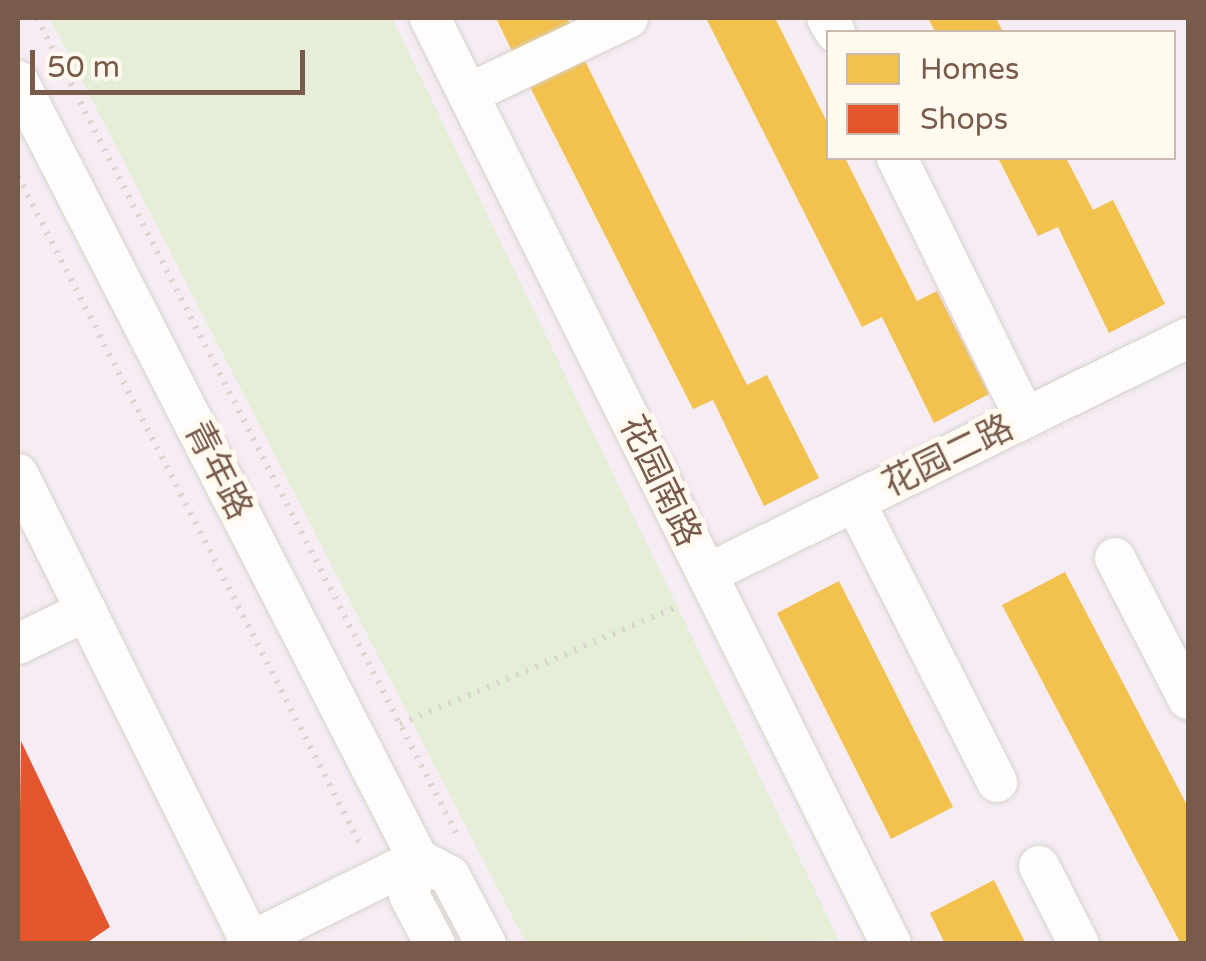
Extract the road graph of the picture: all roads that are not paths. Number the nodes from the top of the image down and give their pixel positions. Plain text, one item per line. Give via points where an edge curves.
1 (430, 18) edge
2 (628, 18) edge
3 (18, 80) edge
4 (468, 94) junction
5 (897, 160) edge
6 (1188, 338) edge
7 (1026, 418) junction
8 (18, 474) edge
9 (855, 502) junction
10 (1115, 558) dead end
11 (707, 574) junction
12 (86, 611) junction
13 (18, 644) edge
14 (1188, 699) edge
15 (997, 782) dead end
16 (418, 859) junction
17 (1040, 866) dead end
18 (248, 942) edge
19 (435, 944) edge
20 (486, 944) edge
21 (891, 944) edge
22 (1079, 944) edge

1 - 4 street, 花园南路
2 - 4 street
3 - 16 street, 青年路
4 - 11 street, 花园南路
5 - 7 street
6 - 7 street, 花园二路
7 - 9 street, 花园二路
8 - 12 street
9 - 11 street, 花园二路
9 - 15 street
10 - 14 street
11 - 21 street, 花园南路
12 - 13 street
12 - 18 street
16 - 18 street
16 - 19 street via 409,895
16 - 20 street, 青年路 via 450,876
17 - 22 street

